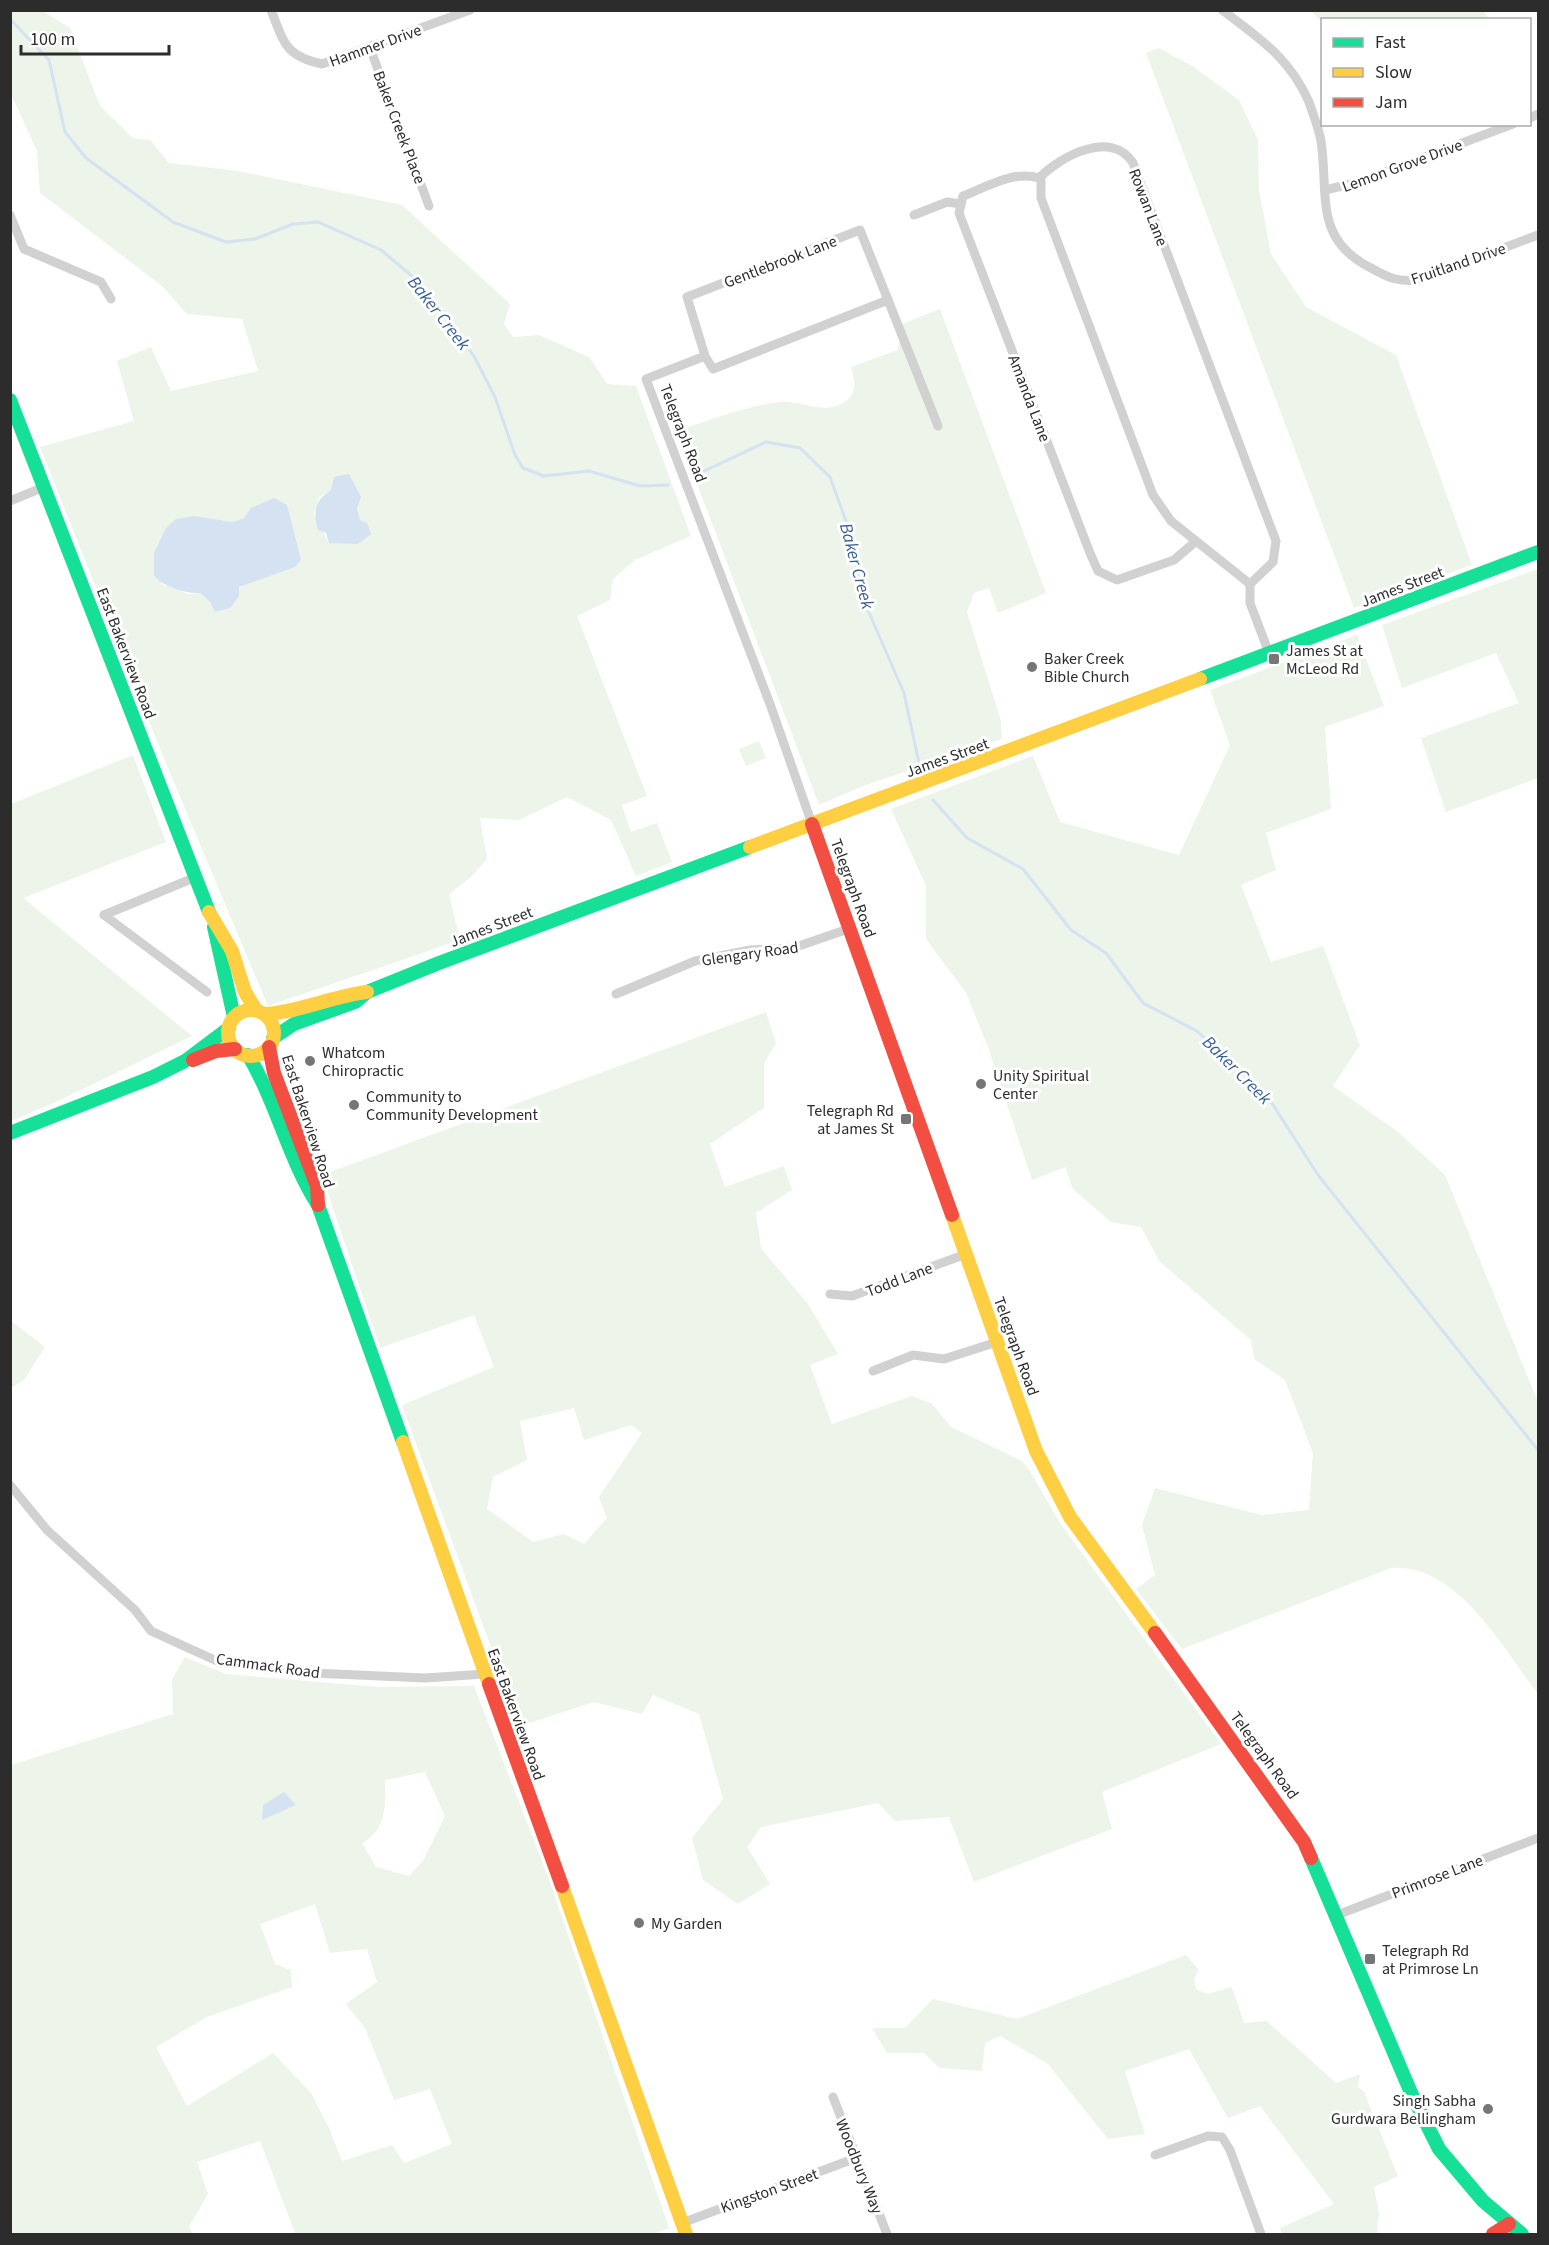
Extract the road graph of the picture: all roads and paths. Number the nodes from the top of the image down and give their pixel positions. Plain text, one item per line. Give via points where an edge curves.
1 (271, 10) edge
2 (470, 10) edge
3 (1222, 10) edge
4 (370, 48) junction
5 (1508, 126) edge
6 (1039, 178) junction
7 (1325, 190) junction
8 (961, 204) junction
9 (429, 206) dead end
10 (10, 214) edge
11 (914, 215) dead end
12 (1539, 235) edge
13 (111, 299) dead end
14 (888, 300) junction
15 (705, 356) junction
16 (10, 400) edge
17 (938, 426) dead end
18 (44, 487) junction
19 (10, 501) edge
20 (1196, 542) junction
21 (1539, 552) edge
22 (1250, 584) junction
23 (1269, 653) junction
24 (812, 824) junction
25 (196, 877) junction
26 (212, 919) junction
27 (851, 928) junction
28 (207, 992) dead end
29 (367, 992) junction
30 (616, 994) dead end
31 (261, 1012) junction
32 (232, 1022) junction
33 (271, 1043) junction
34 (235, 1048) junction
35 (248, 1055) junction
36 (184, 1061) junction
37 (10, 1133) edge
38 (318, 1205) junction
39 (966, 1254) junction
40 (830, 1294) dead end
41 (998, 1342) junction
42 (873, 1371) dead end
43 (10, 1485) edge
44 (485, 1674) junction
45 (1539, 1838) edge
46 (1337, 1916) junction
47 (833, 2097) dead end
48 (1155, 2155) dead end
49 (856, 2158) junction
50 (1509, 2224) junction
51 (684, 2229) edge
52 (887, 2235) edge
53 (1261, 2235) edge
54 (1493, 2235) edge
55 (1522, 2235) edge

1 - 4 street, Hammer Drive via 285,46 301,59 322,64
2 - 4 street, Hammer Drive
3 - 7 street, Fruitland Drive via 1279,53 1308,101 1321,140
4 - 9 street, Baker Creek Place
5 - 7 street, Lemon Grove Drive via 1355,183
6 - 8 street via 1014,177 963,196
6 - 20 street via 1041,198 1154,495 1171,521
6 - 22 street, Rowan Lane via 1056,163 1101,146 1120,150 1133,164 1276,541 1273,562
7 - 12 street, Fruitland Drive via 1326,218 1351,259 1399,282 1418,280
8 - 11 street via 947,202
8 - 20 street, Amanda Lane via 959,213 1098,571 1117,580 1174,560
10 - 13 street via 24,249 101,282
14 - 15 street via 713,369
14 - 15 street, Gentlebrook Lane via 860,230 687,297
14 - 17 street, Gentlebrook Lane
15 - 24 street, Telegraph Road via 646,379
16 - 18 main road, East Bakerview Road
18 - 19 street
18 - 25 main road, East Bakerview Road
20 - 22 street
21 - 23 main road, James Street
22 - 23 street via 1250,603
23 - 24 main road, James Street
24 - 27 main road, Telegraph Road
24 - 29 main road, James Street
25 - 26 main road, East Bakerview Road
25 - 28 street via 104,915
26 - 31 main road, East Bakerview Road via 232,951 245,992
26 - 32 main road, East Bakerview Road via 233,996
27 - 30 street, Glengary Road via 794,948 750,950 695,961
27 - 39 main road, Telegraph Road
29 - 31 main road, James Street via 351,993 283,1015
29 - 33 main road, James Street via 355,1002 294,1024
31 - 32 main road via 246,1010
31 - 33 main road via 273,1028
32 - 34 main road via 229,1038
32 - 36 main road
33 - 35 main road via 261,1053
33 - 38 main road, East Bakerview Road via 274,1073 317,1186
34 - 35 main road
34 - 36 main road
35 - 38 main road, East Bakerview Road via 264,1080 304,1187
36 - 37 main road
38 - 44 main road, East Bakerview Road
39 - 40 street, Todd Lane via 852,1296
39 - 41 main road, Telegraph Road
41 - 42 street via 944,1359 913,1355
41 - 46 main road, Telegraph Road via 1042,1466 1070,1517 1289,1816
43 - 44 street, Cammack Road via 47,1530 135,1610 151,1631 219,1662 291,1672 425,1678
44 - 51 main road, East Bakerview Road
45 - 46 street, Primrose Lane
46 - 50 main road, Telegraph Road via 1412,2095 1439,2149 1469,2186
47 - 49 street, Woodbury Way
48 - 53 street via 1208,2136 1222,2137
49 - 51 street, Kingston Street
49 - 52 street, Woodbury Way
50 - 54 main road
50 - 55 main road, Telegraph Road

